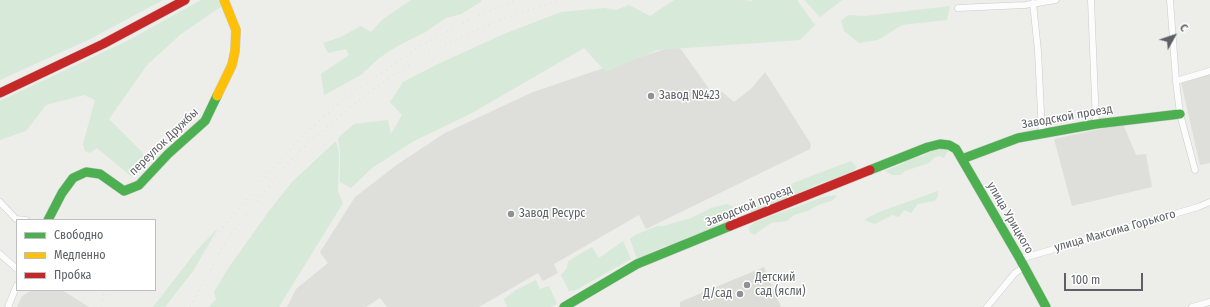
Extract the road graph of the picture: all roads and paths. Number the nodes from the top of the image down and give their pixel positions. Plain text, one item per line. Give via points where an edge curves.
1 (185, 0) edge
2 (224, 0) edge
3 (1056, 0) edge
4 (1091, 0) edge
5 (1170, 0) edge
6 (1033, 3) junction
7 (958, 8) dead end
8 (1210, 71) edge
9 (1176, 81) junction
10 (0, 93) edge
11 (1180, 114) junction
12 (1096, 124) junction
13 (1042, 134) junction
14 (949, 145) joint
15 (962, 159) junction
16 (1196, 170) dead end
17 (0, 202) edge
18 (1210, 202) edge
19 (16, 219) edge
20 (49, 219) edge
21 (0, 254) edge
22 (1022, 263) junction
23 (16, 268) edge
24 (16, 287) edge
25 (1210, 302) edge
26 (8, 307) edge
27 (564, 307) edge
28 (987, 307) edge
29 (1046, 307) edge
30 (1192, 307) edge

1 - 10 street via 103,44
2 - 20 street, переулок Дружбы via 236,30 235,52 232,65 205,121 168,154 139,185 124,191 100,174 86,172 73,178
3 - 6 street
4 - 12 street
5 - 9 street
6 - 7 street
6 - 13 street
8 - 9 street
9 - 11 street
11 - 12 street, Заводской проезд
11 - 16 street
12 - 13 street, Заводской проезд
13 - 15 street, Заводской проезд via 1018,138
14 - 15 street, улица Урицкого via 956,149
14 - 27 street, Заводской проезд via 928,146 637,264
15 - 22 street, улица Урицкого
17 - 19 street
18 - 22 street, улица Максима Горького
21 - 23 street
22 - 28 street, улица Максима Горького
22 - 29 street, улица Урицкого
24 - 26 street
25 - 30 street

